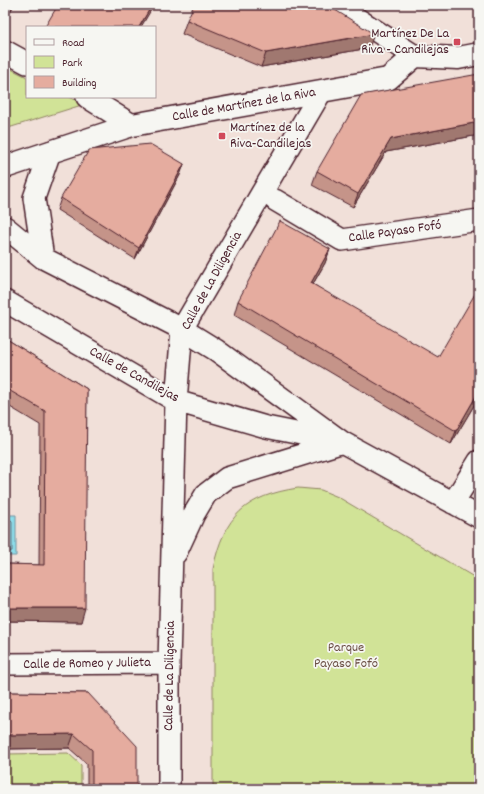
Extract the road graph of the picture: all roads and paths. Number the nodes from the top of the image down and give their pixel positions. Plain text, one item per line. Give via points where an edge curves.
1 (336, 5) edge
2 (5, 51) edge
3 (479, 54) edge
4 (415, 56) junction
5 (26, 62) edge
6 (321, 92) junction
7 (89, 98) edge
8 (132, 125) junction
9 (50, 152) junction
10 (5, 167) edge
11 (275, 200) dead end
12 (479, 220) edge
13 (5, 227) edge
14 (43, 258) junction
15 (5, 301) edge
16 (182, 329) junction
17 (176, 401) junction
18 (342, 442) junction
19 (479, 461) edge
20 (453, 503) junction
21 (479, 517) edge
22 (172, 563) junction
23 (170, 663) junction
24 (5, 664) edge
25 (169, 789) edge

1 - 4 street
2 - 5 street
3 - 4 street via 458,58
4 - 6 street, Calle de Martínez de la Riva via 388,79
6 - 8 street, Calle de Martínez de la Riva
6 - 16 street, Calle de La Diligencia
7 - 8 street
8 - 9 street, Calle de Martínez de la Riva
9 - 10 street, Calle de Martínez de la Riva
9 - 14 street via 34,198
11 - 12 street, Calle Payaso Fofó via 342,240
13 - 14 street, Calle de Candilejas
14 - 16 street, Calle de Candilejas
15 - 17 street, Calle de Candilejas
16 - 17 street, Calle de La Diligencia
16 - 18 street, Calle de Candilejas via 216,350
17 - 18 street, Calle de Candilejas via 266,427
17 - 22 street, Calle de La Diligencia
18 - 20 street, Calle de Candilejas
18 - 22 street, Calle de La Diligencia via 227,478 206,494
19 - 20 street
20 - 21 street, Calle de Candilejas
22 - 23 street, Calle de La Diligencia
23 - 24 street, Calle de Romeo y Julieta
23 - 25 street, Calle de La Diligencia

